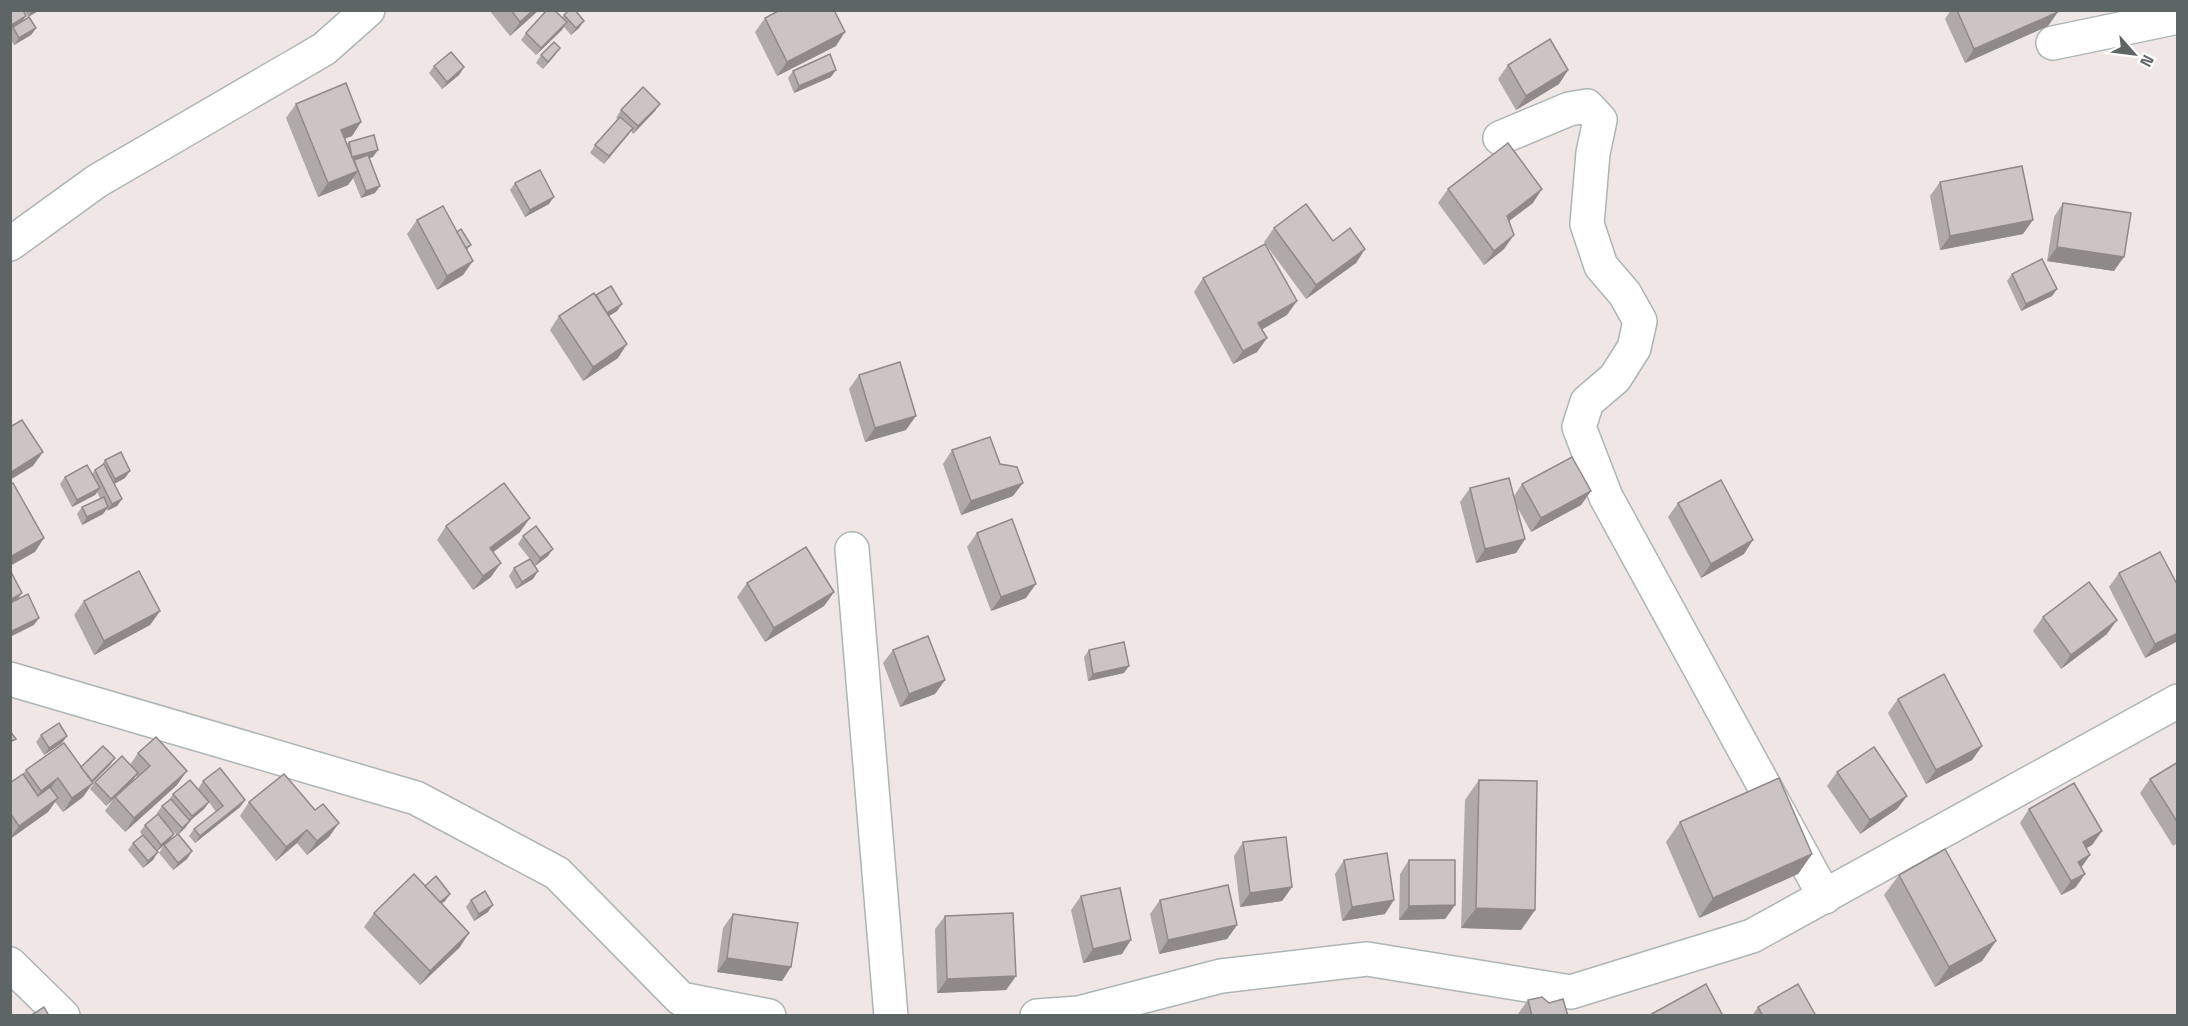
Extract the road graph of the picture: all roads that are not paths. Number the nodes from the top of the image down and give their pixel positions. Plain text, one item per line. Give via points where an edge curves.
1 (368, 10) edge
2 (2178, 17) edge
3 (2053, 43) dead end
4 (1500, 138) dead end
5 (10, 244) edge
6 (852, 549) dead end
7 (10, 679) edge
8 (2178, 701) edge
9 (1825, 897) junction
10 (10, 964) edge
11 (1575, 1004) edge
12 (694, 1007) edge
13 (63, 1016) edge
14 (769, 1016) edge
15 (891, 1016) edge
16 (1037, 1016) edge

1 - 5 street via 324,49 98,181
2 - 3 street
4 - 9 street via 1569,109 1587,106 1600,120 1587,224 1601,266 1625,294 1640,321 1635,348 1615,378 1587,402 1579,427 1606,497
6 - 15 street
7 - 12 street via 416,798 557,873
8 - 9 street
9 - 11 street via 1752,936
10 - 13 street
11 - 16 street via 1367,959 1221,976 1079,1013
12 - 14 street

